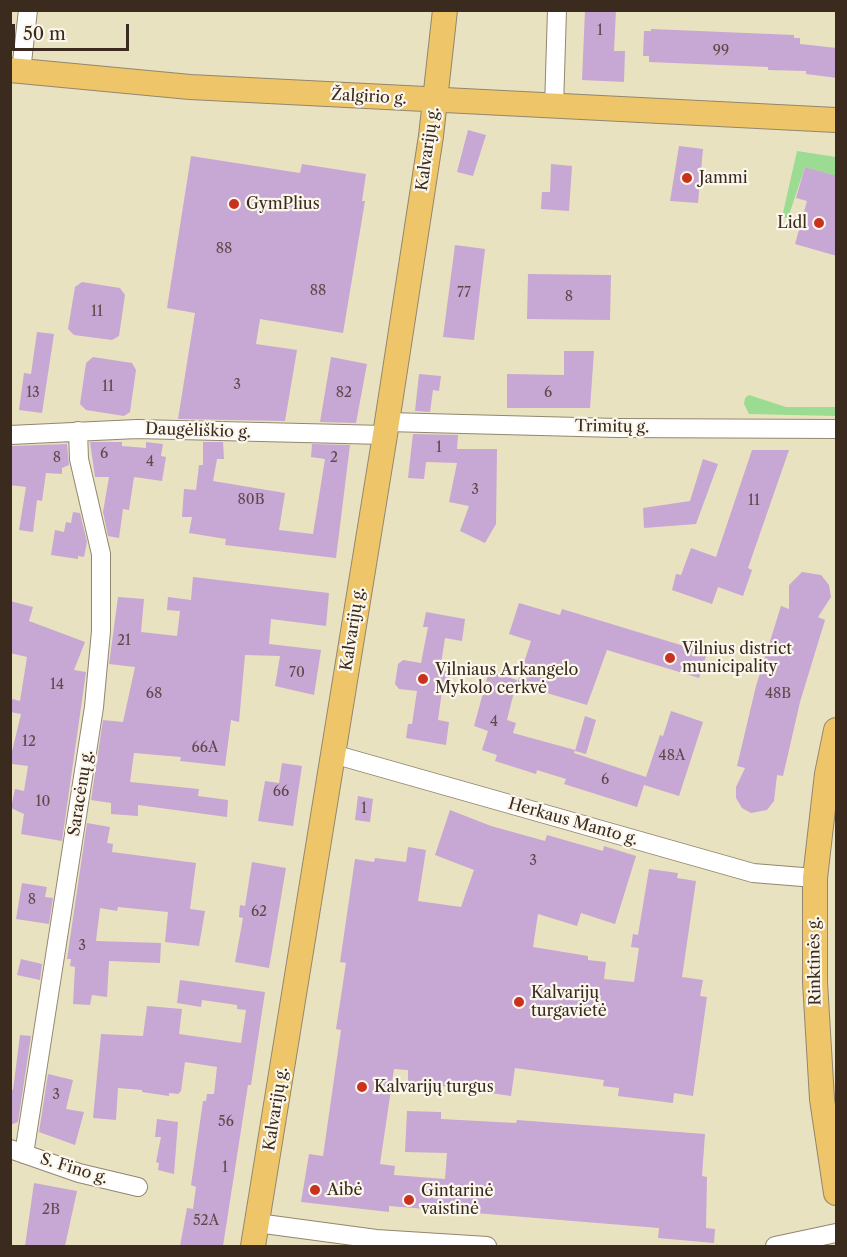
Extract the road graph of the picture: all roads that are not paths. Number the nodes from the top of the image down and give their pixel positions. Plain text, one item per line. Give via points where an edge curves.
1 (28, 10) edge
2 (445, 10) edge
3 (557, 10) edge
4 (16, 71) edge
5 (435, 101) junction
6 (554, 107) junction
7 (837, 120) edge
8 (386, 429) junction
9 (837, 429) edge
10 (78, 431) junction
11 (10, 435) edge
12 (837, 730) edge
13 (333, 754) junction
14 (815, 878) junction
15 (17, 1151) edge
16 (138, 1187) dead end
17 (837, 1193) edge
18 (257, 1223) junction
19 (837, 1233) edge
20 (253, 1246) edge
21 (487, 1246) edge
22 (775, 1246) edge

1 - 4 street
2 - 5 main road, Kalvarijų g.
3 - 6 street
4 - 5 main road, Žalgirio g. via 190,87
5 - 6 main road, Žalgirio g.
5 - 8 main road, Kalvarijų g.
6 - 7 main road, Žalgirio g.
8 - 9 street, Trimitų g.
8 - 10 street, Daugėliškio g.
8 - 13 main road, Kalvarijų g.
10 - 11 street, Daugėliškio g.
10 - 15 street, Saracėnų g. via 79,459 101,554 101,631 94,707
12 - 14 main road, Rinktinės g. via 827,774
13 - 14 street, Herkaus Manto g. via 753,873
13 - 18 main road, Kalvarijų g.
14 - 17 main road, Rinktinės g. via 818,1054
15 - 16 street, S. Fino g. via 79,1173
18 - 20 main road, Kalvarijų g.
18 - 21 street via 376,1239
19 - 22 street

